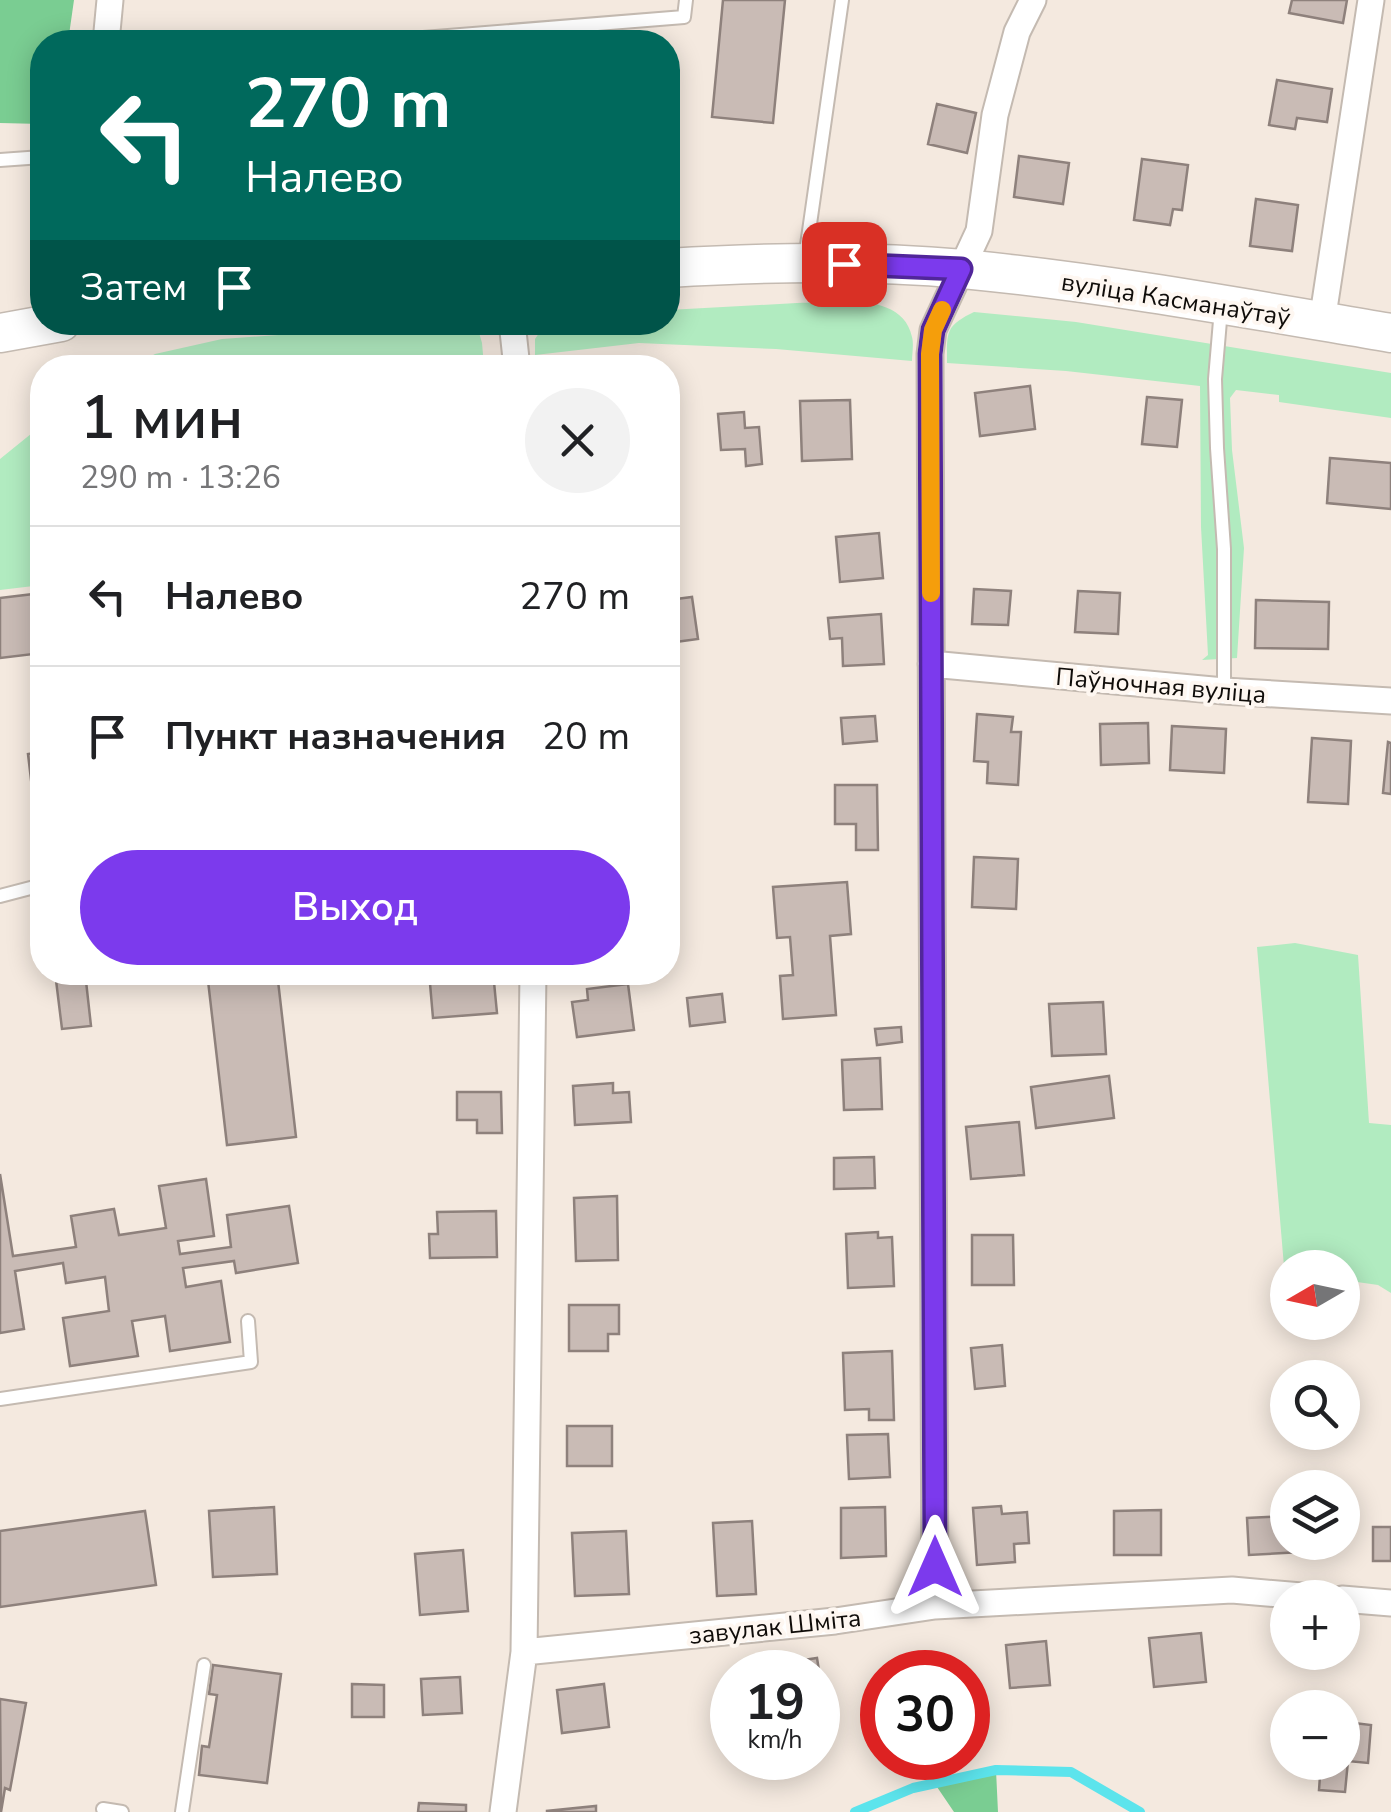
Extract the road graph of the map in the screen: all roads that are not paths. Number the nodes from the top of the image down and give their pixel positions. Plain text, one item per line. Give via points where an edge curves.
1 (110, 0) edge
2 (686, 0) edge
3 (842, 0) edge
4 (1033, 0) edge
5 (1371, 0) edge
6 (107, 30) edge
7 (522, 30) edge
8 (30, 158) edge
9 (0, 160) edge
10 (805, 262) junction
11 (680, 267) edge
12 (961, 269) junction
13 (1221, 305) junction
14 (1322, 322) junction
15 (30, 328) edge
16 (0, 333) edge
17 (1391, 333) edge
18 (931, 664) junction
19 (1224, 692) junction
20 (1391, 701) edge
21 (30, 888) edge
22 (0, 896) edge
23 (533, 985) edge
24 (248, 1321) dead end
25 (0, 1399) edge
26 (1270, 1593) edge
27 (1360, 1600) edge
28 (1391, 1603) edge
29 (935, 1606) junction
30 (524, 1652) junction
31 (204, 1665) dead end
32 (104, 1809) dead end
33 (122, 1812) edge
34 (182, 1812) edge
35 (503, 1812) edge

1 - 6 street
2 - 7 lane via 684,17
3 - 10 lane
4 - 12 street via 995,116 979,231
5 - 14 street
8 - 9 lane
10 - 11 main road, вуліца Касманаўтаў
10 - 12 main road, вуліца Касманаўтаў
12 - 13 main road, вуліца Касманаўтаў
12 - 18 street via 933,330 930,354
13 - 14 main road, вуліца Касманаўтаў
13 - 19 lane via 1216,379
14 - 17 main road, вуліца Касманаўтаў
15 - 16 main road
18 - 19 street, Паўночная вуліца
18 - 29 street
19 - 20 street, Паўночная вуліца
21 - 22 lane
23 - 30 street
24 - 25 lane via 252,1362
26 - 29 street, завулак Шміта
27 - 28 street
29 - 30 street, завулак Шміта
30 - 35 street
31 - 34 lane
32 - 33 lane

